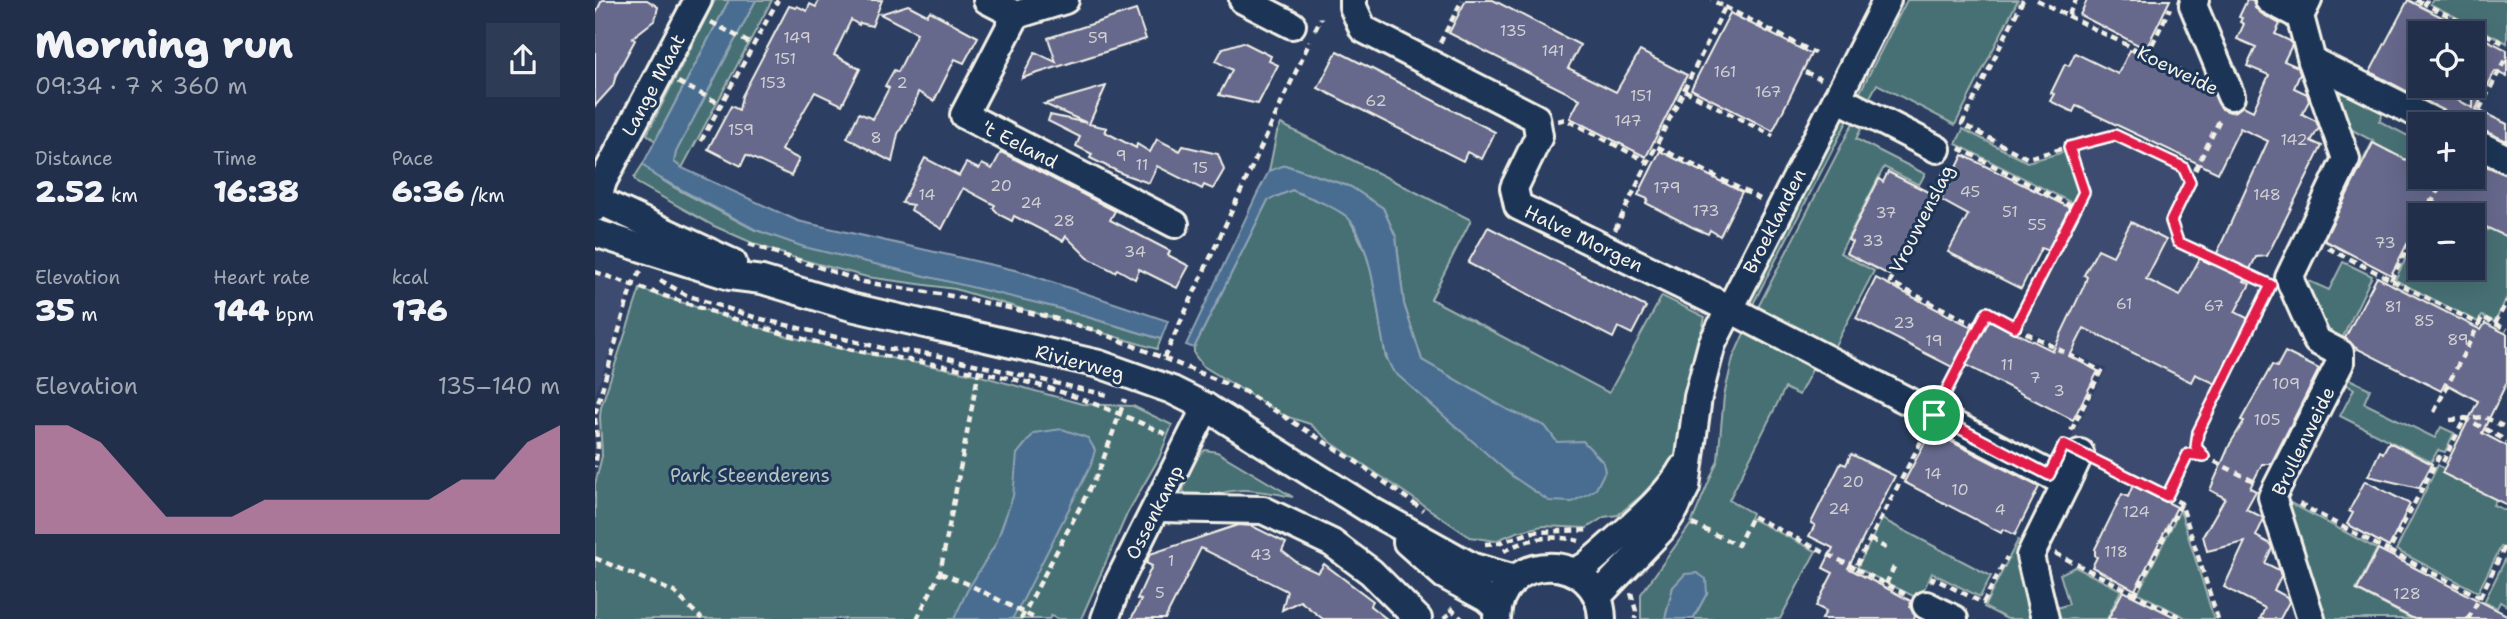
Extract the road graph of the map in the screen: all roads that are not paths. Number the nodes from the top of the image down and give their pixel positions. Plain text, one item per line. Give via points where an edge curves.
1 (986, 0) edge
2 (1065, 0) edge
3 (1243, 0) edge
4 (1887, 0) edge
5 (2195, 0) edge
6 (2269, 0) edge
7 (1353, 4) edge
8 (2304, 8) edge
9 (704, 11) edge
10 (1016, 15) junction
11 (1292, 26) road end
12 (2312, 61) junction
13 (2231, 96) road end
14 (1837, 98) junction
15 (2414, 112) edge
16 (2485, 148) edge
17 (1949, 152) road end
18 (2507, 159) edge
19 (596, 203) edge
20 (1175, 224) dead end
21 (595, 233) edge
22 (762, 280) junction
23 (1730, 309) junction
24 (1206, 407) junction
25 (1691, 452) junction
26 (2080, 453) road end
27 (2066, 483) junction
28 (1157, 508) junction
29 (1372, 511) junction
30 (1574, 572) junction
31 (1515, 579) junction
32 (1924, 603) road end
33 (1600, 608) edge
34 (1497, 614) edge
35 (1105, 619) edge
36 (1418, 619) edge
37 (1954, 619) edge
38 (2045, 619) edge
39 (2311, 619) edge

1 - 10 street
2 - 10 street
3 - 11 street
4 - 14 street, Broeklanden
5 - 13 street, Koeweide via 2193,5
6 - 8 street
7 - 23 street, Halve Morgen via 1363,29 1536,118 1539,136 1514,188 1518,206
8 - 12 street
9 - 19 street, Lange Maat via 603,181
10 - 20 street, 't Eeland via 964,115
12 - 15 street
12 - 39 street, Brullenweide via 2346,159 2308,239 2280,281 2317,341 2340,354 2340,363 2271,497
14 - 17 street, Vrouwenslag
14 - 23 street, Broeklanden
16 - 18 street
19 - 22 street, Rivierweg via 719,256
21 - 22 street, Rivierweg via 730,276
22 - 24 street, Rivierweg via 851,307 1099,364
23 - 25 street, Broeklanden via 1712,345 1698,397
23 - 27 street
24 - 28 street, Ossenkamp
24 - 29 street, Rivierweg
25 - 30 street, Broeklanden via 1676,481 1586,566
25 - 33 street, Broeklanden via 1686,487 1675,509
26 - 27 street
27 - 38 street via 2030,556
28 - 35 street, Ossenkamp
28 - 36 street via 1263,510 1332,543 1371,572
29 - 31 street, Rivierweg via 1473,566
29 - 34 street, Rivierweg via 1444,575 1486,598
30 - 31 street via 1555,566 1535,568
30 - 33 street via 1587,581
31 - 34 street via 1503,592
32 - 37 street

